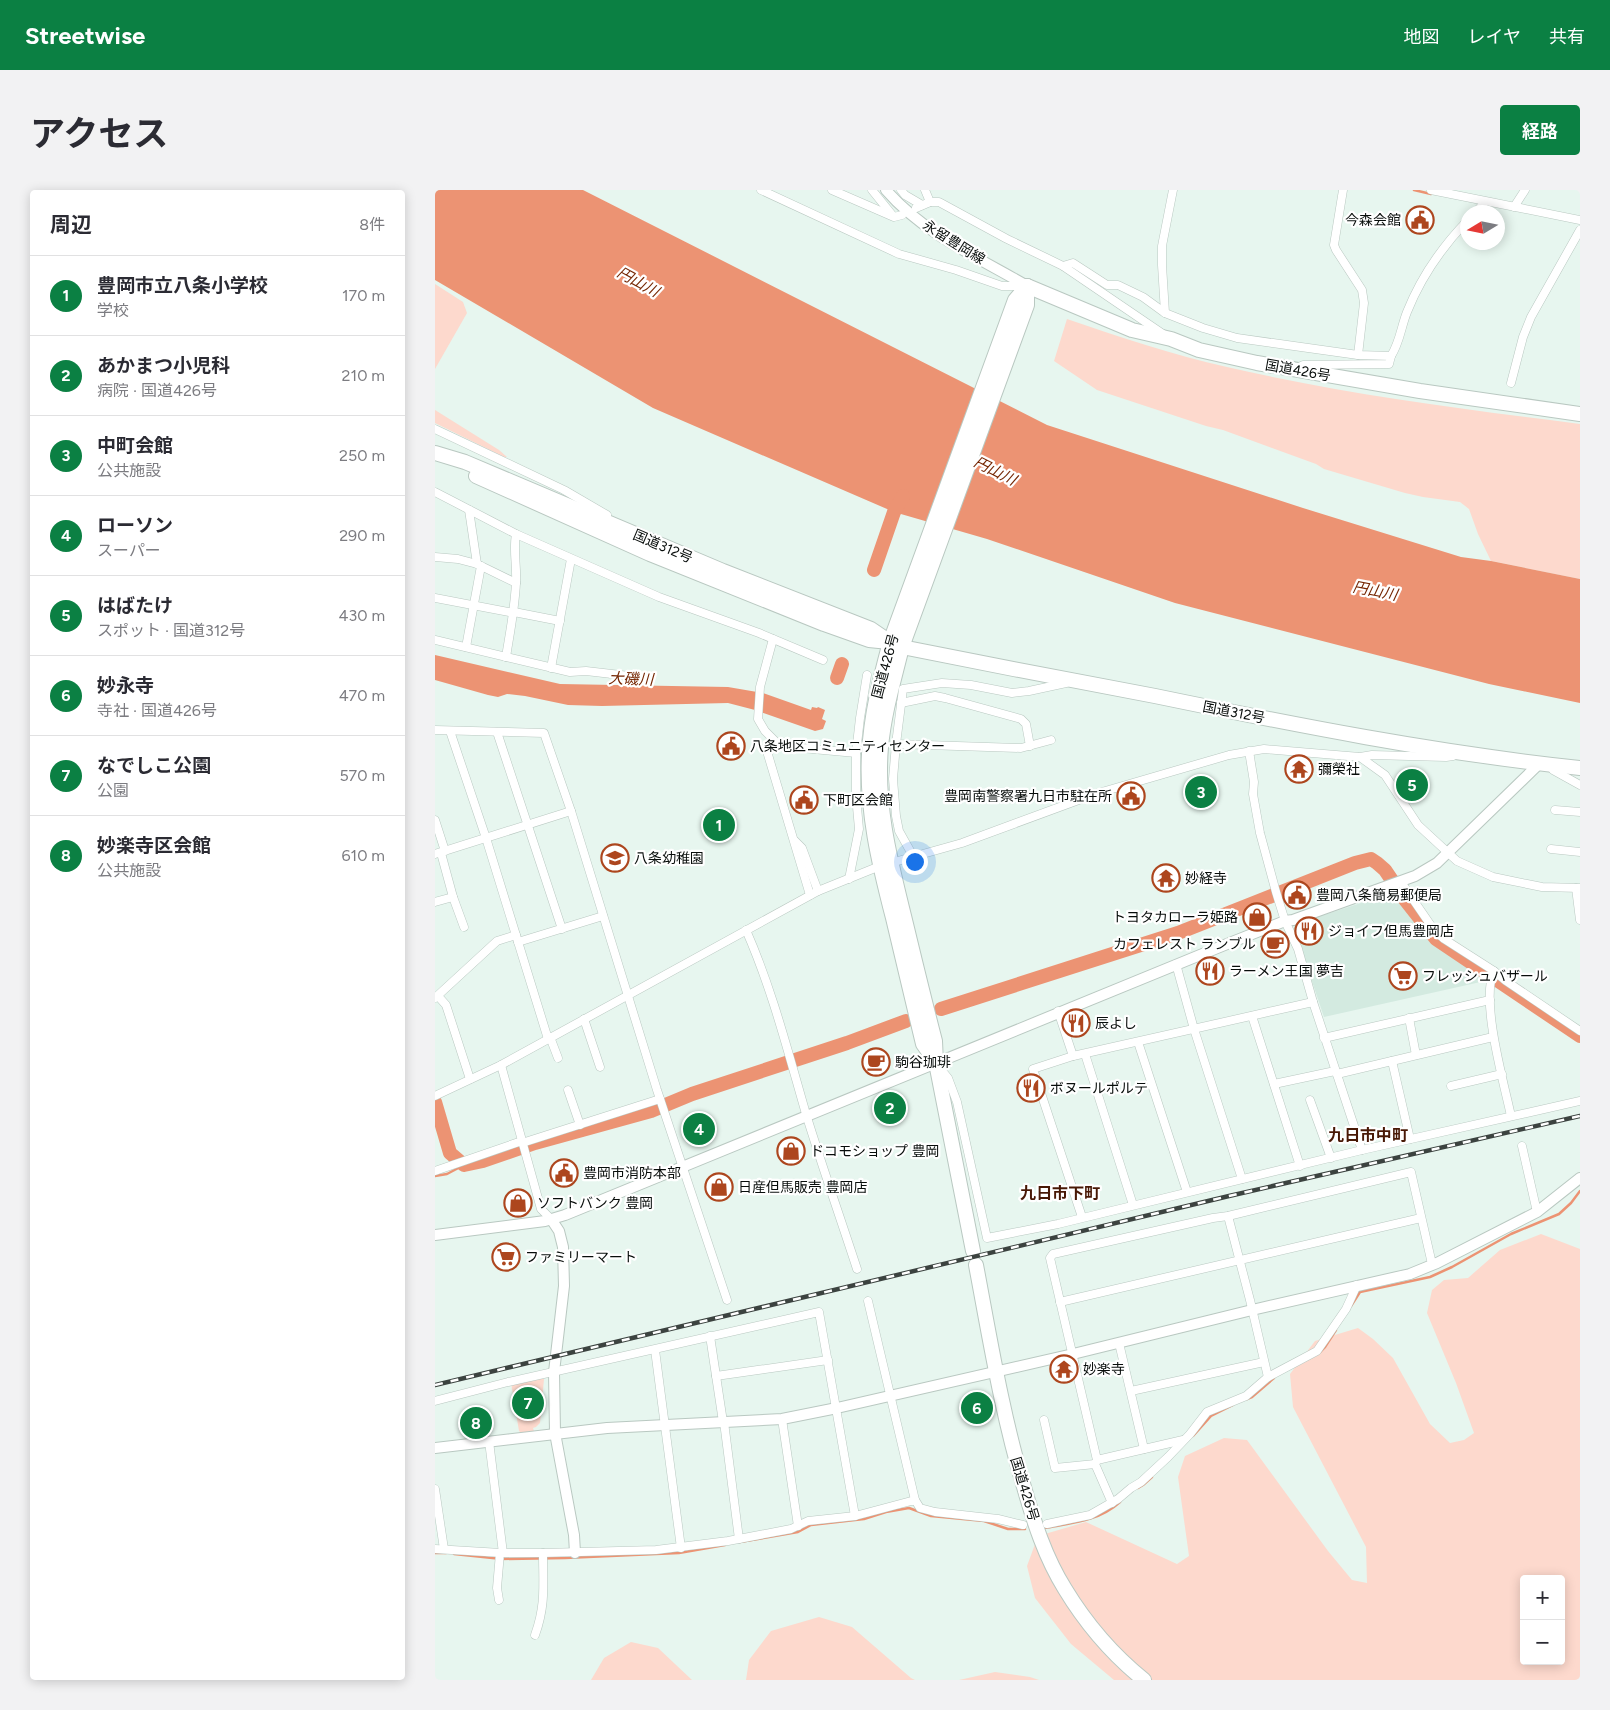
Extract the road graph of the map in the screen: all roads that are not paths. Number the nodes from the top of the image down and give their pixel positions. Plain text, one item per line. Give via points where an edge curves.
1 (761, 190) edge
2 (832, 190) edge
3 (872, 190) edge
4 (886, 190) edge
5 (901, 190) edge
6 (925, 190) edge
7 (1173, 190) edge
8 (1343, 190) edge
9 (1431, 190) edge
10 (1525, 190) edge
11 (1485, 202) junction
12 (923, 205) junction
13 (1482, 205) edge
14 (1514, 207) junction
15 (1580, 220) edge
16 (1460, 229) edge
17 (1580, 230) edge
18 (1063, 266) junction
19 (1027, 286) junction
20 (1165, 313) junction
21 (1171, 339) junction
22 (1358, 355) junction
23 (1391, 356) junction
24 (1296, 370) junction
25 (1511, 383) dead end
26 (1580, 414) edge
27 (435, 429) edge
28 (435, 453) edge
29 (435, 462) edge
30 (435, 492) edge
31 (469, 510) junction
32 (607, 515) dead end
33 (516, 534) junction
34 (435, 557) edge
35 (571, 559) junction
36 (479, 565) junction
37 (516, 583) junction
38 (435, 598) edge
39 (474, 605) junction
40 (514, 612) junction
41 (561, 621) junction
42 (773, 639) junction
43 (435, 640) edge
44 (896, 644) junction
45 (466, 646) junction
46 (506, 656) junction
47 (823, 660) dead end
48 (551, 668) junction
49 (867, 675) dead end
50 (638, 677) dead end
51 (1072, 681) junction
52 (884, 687) junction
53 (901, 703) junction
54 (435, 730) edge
55 (450, 731) junction
56 (497, 732) junction
57 (1051, 740) dead end
58 (896, 744) junction
59 (1030, 746) junction
60 (766, 748) dead end
61 (1249, 752) junction
62 (856, 753) junction
63 (1466, 753) junction
64 (1360, 757) junction
65 (1545, 764) junction
66 (1580, 768) edge
67 (1580, 785) edge
68 (1555, 810) dead end
69 (571, 812) junction
70 (1580, 812) edge
71 (435, 820) edge
72 (527, 825) junction
73 (486, 838) junction
74 (794, 841) junction
75 (1551, 849) dead end
76 (1580, 852) edge
77 (440, 853) edge
78 (1447, 853) junction
79 (913, 856) junction
80 (885, 865) junction
81 (849, 879) junction
82 (1396, 884) junction
83 (1578, 888) edge
84 (818, 890) junction
85 (810, 895) junction
86 (453, 897) junction
87 (435, 902) edge
88 (603, 916) junction
89 (1580, 920) edge
90 (1285, 921) junction
91 (464, 927) dead end
92 (562, 929) junction
93 (746, 930) junction
94 (517, 938) junction
95 (1177, 964) junction
96 (1492, 974) junction
97 (628, 995) junction
98 (436, 997) edge
99 (1490, 1000) junction
100 (1313, 1002) junction
101 (1058, 1012) junction
102 (1253, 1016) junction
103 (1409, 1018) junction
104 (584, 1019) junction
105 (1194, 1029) junction
106 (1580, 1030) edge
107 (1493, 1037) junction
108 (549, 1038) junction
109 (1324, 1038) junction
110 (1138, 1042) junction
111 (1085, 1054) junction
112 (1416, 1055) junction
113 (1073, 1056) junction
114 (558, 1058) dead end
115 (1392, 1061) junction
116 (936, 1063) junction
117 (501, 1065) junction
118 (600, 1067) dead end
119 (1336, 1072) junction
120 (1501, 1074) junction
121 (471, 1080) junction
122 (1275, 1084) junction
123 (1451, 1086) dead end
124 (568, 1090) dead end
125 (437, 1092) edge
126 (660, 1099) junction
127 (1310, 1100) dead end
128 (1580, 1101) edge
129 (807, 1115) junction
130 (1511, 1116) junction
131 (580, 1125) junction
132 (1411, 1139) junction
133 (522, 1142) junction
134 (1522, 1146) dead end
135 (1362, 1150) junction
136 (1331, 1158) junction
137 (682, 1166) junction
138 (1300, 1166) junction
139 (435, 1171) edge
140 (1580, 1178) edge
141 (1242, 1179) junction
142 (1187, 1192) junction
143 (1133, 1205) junction
144 (1537, 1212) junction
145 (1228, 1216) junction
146 (1082, 1217) junction
147 (1421, 1218) junction
148 (551, 1219) junction
149 (435, 1236) edge
150 (973, 1251) dead end
151 (1240, 1260) junction
152 (1433, 1264) junction
153 (976, 1265) dead end
154 (857, 1269) dead end
155 (1357, 1285) junction
156 (727, 1300) dead end
157 (868, 1302) dead end
158 (1061, 1302) junction
159 (1252, 1310) junction
160 (710, 1336) junction
161 (1119, 1342) junction
162 (655, 1350) junction
163 (1073, 1354) junction
164 (828, 1360) junction
165 (1264, 1362) junction
166 (995, 1371) junction
167 (555, 1372) junction
168 (716, 1376) junction
169 (1268, 1376) junction
170 (1131, 1391) junction
171 (890, 1396) junction
172 (435, 1401) edge
173 (837, 1408) junction
174 (782, 1419) junction
175 (1044, 1420) dead end
176 (724, 1422) junction
177 (665, 1425) junction
178 (555, 1433) junction
179 (1184, 1440) junction
180 (489, 1441) junction
181 (435, 1448) edge
182 (1144, 1448) junction
183 (1096, 1462) junction
184 (435, 1490) edge
185 (915, 1500) junction
186 (1112, 1503) junction
187 (855, 1516) junction
188 (1047, 1524) dead end
189 (1023, 1525) dead end
190 (798, 1526) junction
191 (739, 1539) junction
192 (681, 1548) junction
193 (435, 1549) edge
194 (444, 1550) junction
195 (501, 1553) junction
196 (543, 1553) junction
197 (575, 1553) junction
198 (499, 1600) dead end
199 (535, 1635) dead end
200 (1144, 1680) edge

1 - 19 street via 899,254 1002,286
2 - 3 street via 898,216
4 - 19 street, 永留豊岡線 via 937,233
5 - 12 street
6 - 12 street
7 - 20 street via 1163,246
8 - 22 street via 1335,245 1362,290 1364,303
9 - 11 street
10 - 14 street
11 - 13 street
11 - 14 street
12 - 18 street via 939,202
14 - 15 street
16 - 23 street via 1425,274 1412,298
17 - 25 street via 1531,317
18 - 20 street via 1073,263 1107,285 1118,285 1143,297
18 - 21 street
19 - 21 highway, 国道426号 via 1132,330
19 - 44 highway, 国道426号
20 - 22 street via 1237,338
21 - 24 highway, 国道426号 via 1199,350
22 - 23 street
23 - 24 street via 1389,364 1303,365
24 - 26 highway, 国道426号
27 - 32 street via 564,490
28 - 44 highway, 国道312号 via 465,462 723,571 871,629
29 - 44 highway, 国道312号 via 461,470 650,554 824,624 869,640
30 - 31 street
31 - 33 street
31 - 36 street
33 - 35 street
33 - 37 street
34 - 36 street
35 - 41 street
35 - 42 street via 659,597
36 - 37 street
36 - 39 street
37 - 40 street
38 - 39 street
39 - 40 street
39 - 45 street
40 - 41 street
40 - 46 street
41 - 48 street
42 - 47 street
42 - 62 street via 759,687 758,719 765,731 780,746
43 - 45 street
44 - 51 highway, 国道312号
44 - 52 highway, 国道426号
45 - 46 street
46 - 48 street
48 - 50 street
49 - 52 street
51 - 52 street via 1012,693 942,683
51 - 63 highway, 国道312号
52 - 53 street
52 - 62 street
52 - 80 highway, 国道426号 via 873,717 869,774 873,832
53 - 58 street
53 - 59 street via 935,696 1021,719 1026,724
54 - 55 street
55 - 56 street
55 - 73 street
56 - 69 street via 544,733
56 - 72 street
57 - 59 street
58 - 59 street
58 - 79 street via 893,779 896,816 899,831
60 - 74 street
61 - 64 street via 1272,749
61 - 79 street via 1095,794 970,841
61 - 90 street via 1260,833
62 - 81 street via 859,829
63 - 64 street via 1446,757
63 - 65 highway, 国道312号
64 - 78 street via 1385,775 1417,825
65 - 66 highway, 国道312号
65 - 67 street
65 - 78 street
68 - 70 street
69 - 72 street
69 - 88 street
71 - 77 street
72 - 73 street
72 - 92 street
73 - 77 street
73 - 94 street
74 - 84 street via 802,848
74 - 85 street
75 - 76 street
77 - 86 street
78 - 82 street via 1437,863
78 - 83 street via 1493,877 1543,887
79 - 80 street
80 - 81 street
80 - 116 highway, 国道426号 via 923,1044
81 - 84 street
82 - 90 street
82 - 96 street via 1434,930
83 - 89 street
84 - 85 street
85 - 93 street
86 - 87 street
86 - 91 street
88 - 92 street
88 - 97 street
90 - 95 street
90 - 100 street via 1298,949
92 - 94 street
93 - 97 street
93 - 129 street via 774,1006
94 - 98 street via 497,941
94 - 108 street
95 - 101 street
95 - 105 street
96 - 99 street
96 - 106 street
97 - 104 street
97 - 126 street
98 - 121 street via 446,1005
99 - 103 street
99 - 107 street
100 - 102 street
100 - 109 street
101 - 113 street
101 - 116 street
102 - 105 street
102 - 122 street
103 - 109 street
103 - 112 street
104 - 108 street
104 - 118 street
105 - 110 street
105 - 141 street
107 - 112 street
107 - 120 street
108 - 114 street
108 - 117 street
109 - 119 street
110 - 111 street
110 - 142 street
111 - 113 street
111 - 143 street
112 - 115 street
113 - 146 street via 1033,1069
115 - 119 street
115 - 132 street
116 - 129 street
116 - 146 street via 948,1078 957,1102 987,1238
116 - 150 highway, 国道426号
117 - 121 street
117 - 133 street
119 - 122 street
119 - 135 street
120 - 123 street
120 - 130 street
121 - 125 street
122 - 138 street
124 - 131 street
126 - 131 street
126 - 137 street
127 - 136 street
128 - 130 street
129 - 137 street
129 - 154 street
130 - 132 street
131 - 133 street
132 - 135 street
133 - 139 street
133 - 148 street via 541,1209
134 - 144 street
135 - 136 street
136 - 138 street
137 - 148 street
137 - 156 street
138 - 141 street
140 - 144 street
141 - 142 street
142 - 143 street
143 - 146 street
144 - 152 street
145 - 147 street via 1411,1172
145 - 151 street
145 - 158 street via 1053,1254 1050,1258
147 - 151 street
147 - 152 street
148 - 149 street
148 - 167 street via 559,1231 563,1247 564,1286
151 - 158 street
151 - 159 street
152 - 155 street via 1409,1274
153 - 166 highway, 国道426号
155 - 159 street
155 - 169 street via 1346,1309 1317,1351
157 - 171 street
158 - 163 street
159 - 161 street
159 - 165 street
160 - 162 street
160 - 164 street via 819,1312
160 - 168 street
161 - 163 street
161 - 170 street
162 - 167 street
162 - 177 street
163 - 166 street
163 - 183 street
164 - 168 street
164 - 173 street
165 - 169 street
165 - 170 street
166 - 171 street
166 - 200 highway, 国道426号 via 1009,1435 1041,1542 1079,1610 1119,1657
167 - 172 street
167 - 178 street
168 - 176 street
169 - 179 street via 1246,1396 1207,1412
170 - 182 street
171 - 173 street
171 - 185 street
173 - 174 street
173 - 187 street
174 - 176 street
174 - 190 street
175 - 183 street via 1055,1468
176 - 177 street
176 - 191 street
177 - 178 street
177 - 192 street
178 - 180 street
178 - 197 street
179 - 182 street
179 - 186 street via 1141,1482
180 - 181 street
180 - 195 street
182 - 183 street
183 - 186 street
184 - 194 street
185 - 187 street
185 - 189 street via 920,1508 935,1512
186 - 188 street via 1090,1515
187 - 190 street via 809,1521
190 - 191 street
191 - 192 street
192 - 197 street
193 - 194 street
194 - 195 street
195 - 196 street
195 - 198 street via 497,1588
196 - 197 street
196 - 199 street via 543,1606

